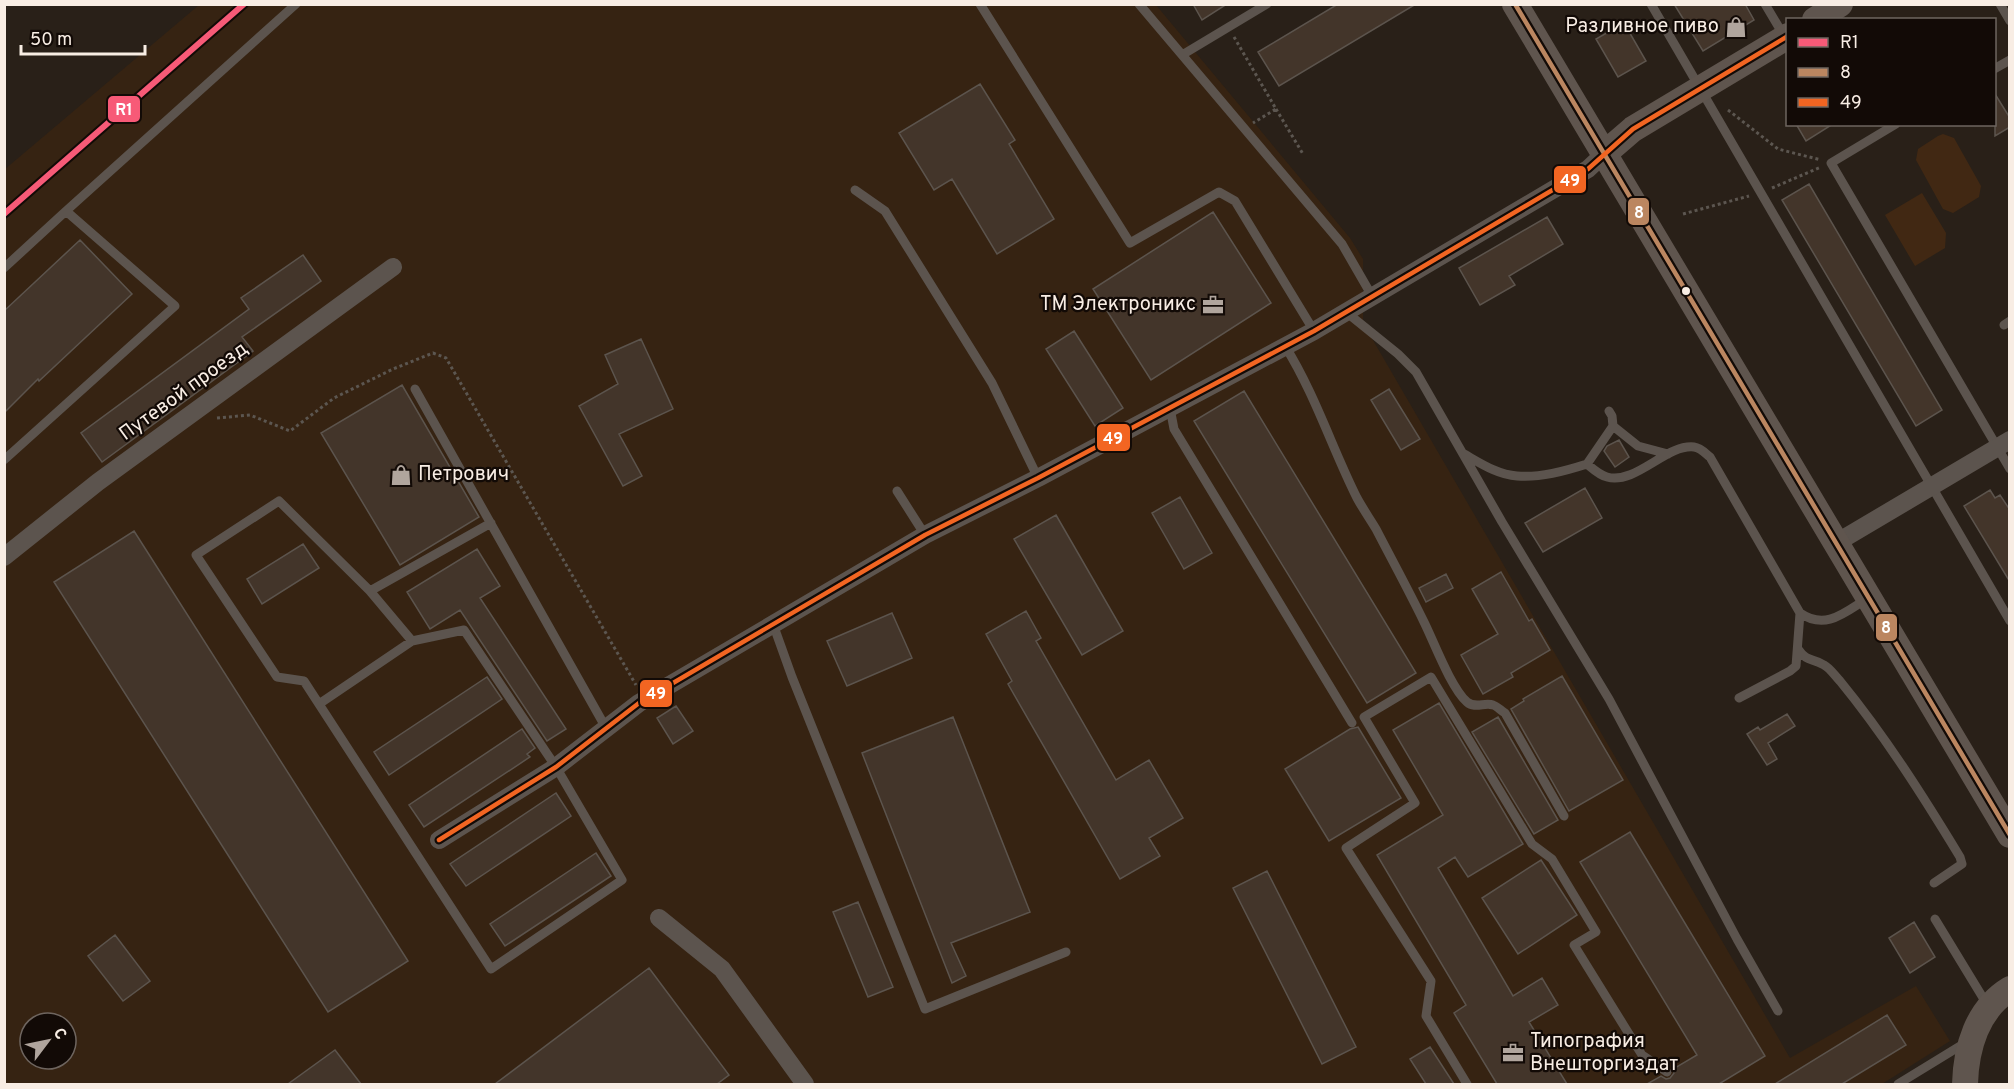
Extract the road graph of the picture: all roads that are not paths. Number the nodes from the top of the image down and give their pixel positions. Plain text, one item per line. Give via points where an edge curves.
1 (297, 4) edge
2 (980, 4) edge
3 (1139, 4) edge
4 (1267, 4) edge
5 (1515, 4) edge
6 (1651, 4) edge
7 (1765, 4) edge
8 (1840, 4) edge
9 (2000, 4) edge
10 (1818, 18) edge
11 (2010, 21) edge
12 (1786, 37) edge
13 (1182, 55) junction
14 (2010, 60) edge
15 (1996, 68) edge
16 (1701, 88) junction
17 (1893, 126) edge
18 (1604, 154) junction
19 (855, 190) dead end
20 (66, 211) junction
21 (393, 267) dead end
22 (4, 268) edge
23 (1372, 296) junction
24 (1346, 312) junction
25 (1314, 331) junction
26 (1285, 346) junction
27 (416, 389) dead end
28 (1170, 408) junction
29 (1609, 411) dead end
30 (1613, 426) junction
31 (2003, 444) edge
32 (1462, 452) junction
33 (1669, 454) junction
34 (4, 459) edge
35 (1587, 464) junction
36 (2010, 469) edge
37 (1038, 478) junction
38 (1931, 487) junction
39 (897, 490) dead end
40 (491, 523) junction
41 (925, 535) junction
42 (1836, 543) junction
43 (4, 557) edge
44 (370, 591) junction
45 (1868, 598) junction
46 (1800, 613) junction
47 (2010, 621) edge
48 (773, 624) junction
49 (412, 641) junction
50 (1798, 649) junction
51 (1739, 698) dead end
52 (320, 705) junction
53 (1352, 723) dead end
54 (606, 728) junction
55 (556, 767) junction
56 (1564, 816) dead end
57 (2010, 835) edge
58 (439, 840) dead end
59 (1934, 884) dead end
60 (659, 918) dead end
61 (1935, 919) dead end
62 (1066, 952) dead end
63 (2010, 988) edge
64 (1988, 1006) junction
65 (1779, 1011) dead end
66 (1973, 1038) junction
67 (1667, 1072) dead end
68 (805, 1084) edge
69 (1467, 1084) edge
70 (1898, 1084) edge
71 (1965, 1084) edge

1 - 20 lane
2 - 25 lane via 1130,243 1219,192 1235,201
3 - 13 lane
4 - 13 lane
5 - 18 street
6 - 16 lane
7 - 12 lane
8 - 10 street
9 - 11 lane
12 - 16 street
13 - 23 lane via 1342,244
14 - 15 lane
16 - 18 street via 1633,129
16 - 38 lane
17 - 31 lane via 1831,163
18 - 23 street via 1588,169
18 - 42 street
19 - 37 lane via 885,211 992,382
20 - 22 lane
20 - 34 lane via 175,306
21 - 43 street, Путевой проезд via 98,482
23 - 24 street
24 - 25 street
24 - 32 lane via 1416,372
25 - 26 street
26 - 28 street
26 - 56 lane via 1358,500 1460,694 1468,703 1493,705 1505,713
27 - 40 lane
28 - 37 street
28 - 53 lane via 1174,429
29 - 30 lane
30 - 33 lane via 1638,446
30 - 35 lane
31 - 36 lane
31 - 38 street
32 - 35 lane via 1491,469 1515,476 1542,475
32 - 65 lane via 1609,699
33 - 35 lane via 1622,477 1609,478
33 - 46 lane via 1692,447 1710,457
37 - 41 street
38 - 42 street
38 - 47 lane
39 - 41 lane
40 - 44 lane
40 - 54 lane
41 - 48 street
42 - 45 street
44 - 49 lane
44 - 52 lane via 279,501 195,555 277,677 304,681
45 - 46 lane via 1824,622 1810,620
45 - 57 street
46 - 50 lane
48 - 54 street via 639,703
48 - 62 lane via 925,1009
49 - 52 lane
49 - 55 lane via 465,630
50 - 51 lane via 1796,666
50 - 59 lane via 1804,659 1825,665 1884,738 1960,856 1962,864
52 - 55 lane via 491,969 622,880
54 - 55 street
55 - 58 street
60 - 68 street via 722,969
61 - 64 lane
63 - 64 street
64 - 66 street
66 - 70 lane
66 - 71 street
67 - 69 lane via 1642,1055 1574,945 1596,932 1552,859 1532,844 1431,677 1364,717 1415,803 1346,848 1431,981 1426,1016

